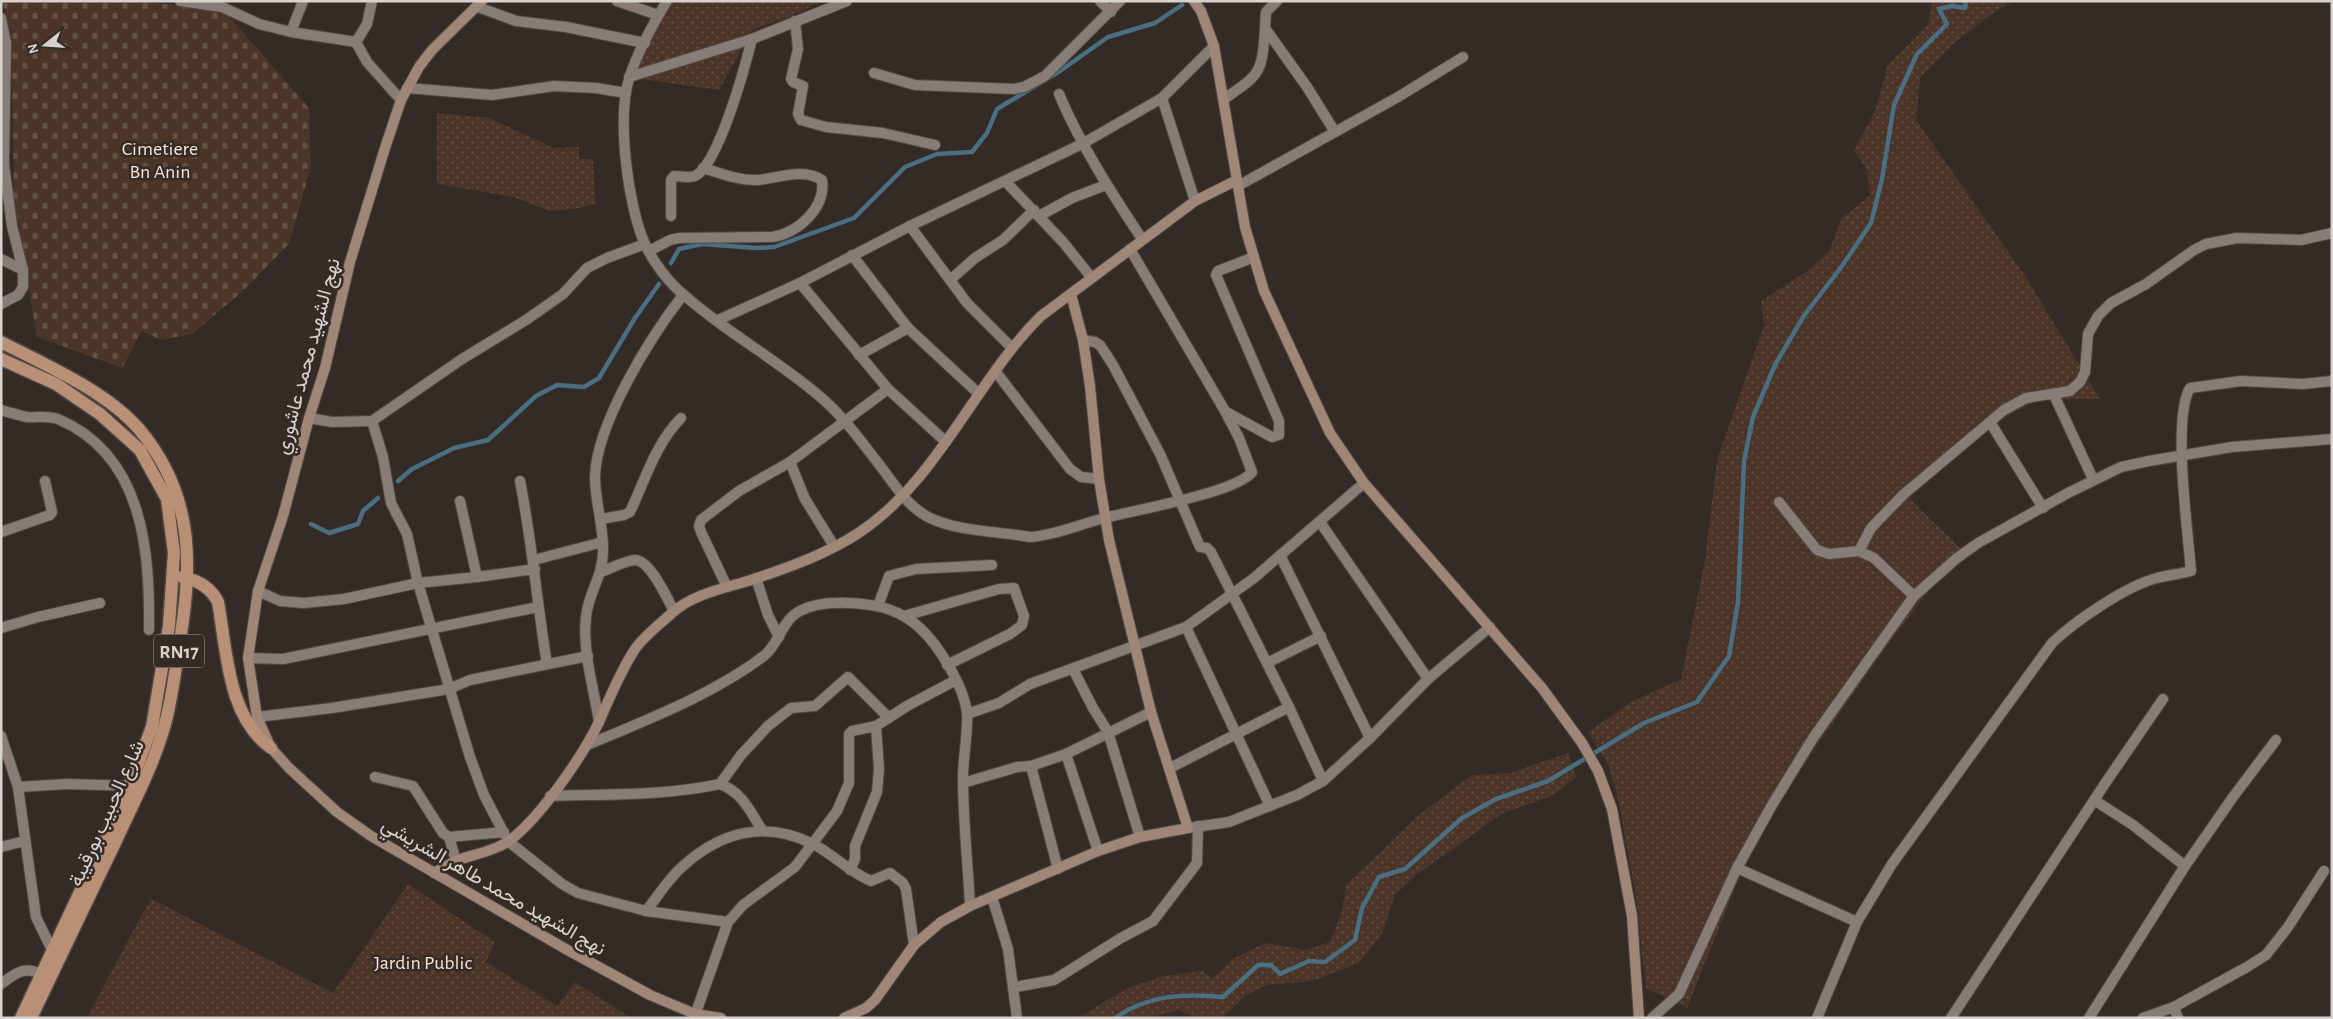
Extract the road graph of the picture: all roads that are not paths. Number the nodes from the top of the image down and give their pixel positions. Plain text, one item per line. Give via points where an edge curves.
1 (180, 1) edge
2 (303, 1) edge
3 (372, 1) edge
4 (617, 1) edge
5 (667, 1) edge
6 (847, 1) edge
7 (1100, 1) edge
8 (1120, 1) edge
9 (1194, 1) edge
10 (1277, 1) edge
11 (210, 3) edge
12 (480, 4) edge
13 (1111, 12) junction
14 (658, 15) junction
15 (1, 18) edge
16 (795, 21) junction
17 (1265, 28) junction
18 (291, 32) junction
19 (752, 39) junction
20 (356, 42) junction
21 (645, 43) junction
22 (1214, 46) junction
23 (1463, 57) dead end
24 (874, 73) dead end
25 (629, 77) junction
26 (406, 88) junction
27 (626, 93) junction
28 (1059, 94) dead end
29 (1162, 98) junction
30 (1224, 99) junction
31 (401, 100) junction
32 (3, 113) edge
33 (1335, 132) junction
34 (1082, 144) junction
35 (935, 145) dead end
36 (703, 168) junction
37 (1006, 182) junction
38 (1237, 183) junction
39 (1106, 185) junction
40 (1195, 201) junction
41 (1037, 213) junction
42 (671, 216) dead end
43 (910, 226) junction
44 (2332, 233) edge
45 (1142, 239) junction
46 (647, 248) junction
47 (1130, 249) junction
48 (852, 255) junction
49 (1254, 257) junction
50 (1, 259) edge
51 (23, 270) junction
52 (1091, 277) junction
53 (950, 280) junction
54 (800, 283) junction
55 (1071, 294) junction
56 (683, 295) junction
57 (1, 304) edge
58 (718, 320) junction
59 (908, 328) junction
60 (1083, 340) junction
61 (1, 342) edge
62 (1012, 348) junction
63 (859, 356) junction
64 (1, 359) edge
65 (996, 372) junction
66 (2332, 382) edge
67 (888, 389) junction
68 (979, 394) junction
69 (2054, 395) junction
70 (1, 410) edge
71 (1225, 411) junction
72 (309, 418) junction
73 (681, 418) dead end
74 (372, 421) junction
75 (846, 421) junction
76 (1990, 422) junction
77 (2332, 439) edge
78 (946, 442) junction
79 (2182, 457) junction
80 (790, 462) junction
81 (1099, 479) junction
82 (2093, 479) junction
83 (45, 481) dead end
84 (520, 481) dead end
85 (1364, 483) junction
86 (904, 496) junction
87 (460, 501) dead end
88 (1181, 501) junction
89 (1779, 502) dead end
90 (2044, 508) junction
91 (1105, 518) junction
92 (601, 519) junction
93 (1320, 522) junction
94 (1, 532) edge
95 (603, 542) junction
96 (834, 546) junction
97 (1859, 552) junction
98 (1280, 555) junction
99 (535, 565) junction
100 (992, 565) dead end
101 (602, 572) junction
102 (174, 575) junction
103 (478, 576) junction
104 (189, 578) junction
105 (756, 578) junction
106 (418, 583) junction
107 (727, 587) junction
108 (258, 591) junction
109 (1232, 594) junction
110 (1914, 596) junction
111 (100, 603) dead end
112 (878, 606) junction
113 (538, 607) junction
114 (674, 611) junction
115 (904, 616) junction
116 (1186, 627) junction
117 (1490, 627) junction
118 (1, 628) edge
119 (432, 629) junction
120 (149, 630) dead end
121 (1320, 636) junction
122 (779, 637) junction
123 (1136, 644) junction
124 (588, 656) junction
125 (248, 658) junction
126 (1266, 663) junction
127 (548, 664) junction
128 (947, 665) junction
129 (1073, 669) junction
130 (1428, 679) junction
131 (956, 680) junction
132 (450, 689) junction
133 (2163, 699) dead end
134 (1289, 707) junction
135 (1151, 712) junction
136 (967, 714) junction
137 (257, 717) junction
138 (888, 718) junction
139 (598, 722) junction
140 (876, 726) junction
141 (1108, 732) junction
142 (1235, 734) junction
143 (1, 736) edge
144 (1370, 738) junction
145 (2276, 740) dead end
146 (587, 745) junction
147 (271, 748) junction
148 (1066, 754) junction
149 (1031, 766) junction
150 (1170, 768) junction
151 (375, 777) dead end
152 (1323, 781) junction
153 (963, 783) junction
154 (720, 784) junction
155 (137, 786) junction
156 (18, 787) junction
157 (550, 796) junction
158 (2094, 800) junction
159 (1270, 806) junction
160 (1193, 827) junction
161 (762, 830) junction
162 (449, 837) junction
163 (506, 837) junction
164 (1140, 837) junction
165 (25, 841) junction
166 (814, 844) junction
167 (1, 847) edge
168 (1098, 851) junction
169 (456, 861) junction
170 (2185, 866) junction
171 (1737, 868) junction
172 (1058, 869) junction
173 (850, 870) junction
174 (2324, 870) dead end
175 (434, 873) junction
176 (992, 897) junction
177 (970, 906) junction
178 (646, 911) junction
179 (728, 922) junction
180 (1857, 922) junction
181 (914, 945) junction
182 (56, 953) junction
183 (46, 975) junction
184 (1, 984) edge
185 (1015, 987) junction
186 (2174, 1007) junction
187 (694, 1016) edge
188 (21, 1018) edge
189 (31, 1018) edge
190 (721, 1018) edge
191 (844, 1018) edge
192 (1017, 1018) edge
193 (1639, 1018) edge
194 (1652, 1018) edge
195 (1817, 1018) edge
196 (1951, 1018) edge
197 (2089, 1018) edge
198 (2142, 1018) edge
199 (2178, 1018) edge

1 - 11 street
2 - 18 street
3 - 20 street via 367,24
4 - 14 street
5 - 14 street
6 - 16 street
7 - 13 street
8 - 13 street
9 - 22 street
10 - 17 street via 1266,12
11 - 18 street via 258,24
12 - 21 street via 516,21
12 - 26 street, نهج الشهيد محمد عاشوري via 432,50
13 - 24 street via 1044,76 1024,87 915,85
14 - 21 street
15 - 32 street via 6,43
16 - 19 street
16 - 35 street via 798,49 791,79 803,86 798,114 800,120 826,128 882,133
17 - 30 street via 1264,49 1257,74
17 - 33 street
18 - 20 street
19 - 25 street
19 - 36 street via 743,77 719,141
20 - 31 street via 367,62
21 - 25 street
22 - 29 street
22 - 30 street
23 - 33 street
25 - 27 street
26 - 27 street via 492,95 554,86
26 - 31 street, نهج الشهيد محمد عاشوري
27 - 46 street via 627,171 638,225
28 - 34 street
29 - 34 street
29 - 40 street
30 - 38 street
31 - 72 street, نهج الشهيد محمد عاشوري via 350,262 326,368
32 - 51 street via 7,195
33 - 38 street
34 - 37 street
34 - 39 street
36 - 42 street via 694,176 672,178
36 - 46 street via 756,180 808,174 822,180 823,189 806,221 782,236 679,238
37 - 41 street
37 - 43 street
38 - 40 street
38 - 49 street
39 - 41 street
39 - 45 street
40 - 45 street
41 - 52 street
41 - 53 street
43 - 48 street
43 - 53 street
44 - 69 street via 2301,240 2237,238 2206,244 2194,250 2112,303 2098,316 2088,334 2083,377 2070,391
45 - 47 street
46 - 56 street
46 - 74 street via 607,258 587,268 563,294
47 - 52 street
47 - 71 street
48 - 54 street
48 - 59 street
49 - 71 street via 1216,274 1279,421 1279,435 1272,437
49 - 85 street via 1264,292 1326,424
50 - 51 street
51 - 57 street via 18,295
52 - 55 street
53 - 62 street via 967,303
54 - 58 street
54 - 63 street
55 - 60 street
55 - 62 street via 1041,316
56 - 58 street
56 - 92 street via 641,357 603,439 595,477
58 - 75 street via 783,366
59 - 63 street
59 - 68 street
60 - 81 street
60 - 88 street via 1100,345 1113,365
61 - 104 main road, شارع الحبيب بورقيبة / RN17 via 110,403 143,434 168,473 177,495 187,538
62 - 65 street
63 - 67 street
64 - 102 main road, شارع الحبيب بورقيبة / RN17 via 56,384 100,414 140,450 167,499
65 - 68 street
65 - 81 street via 1070,469 1081,477
66 - 79 street via 2241,381 2190,388 2184,402
67 - 75 street
67 - 78 street
68 - 78 street
69 - 76 street via 2020,401
69 - 82 street
70 - 120 street via 27,417 56,418 88,437 113,463 129,490 142,525 150,595
71 - 88 street via 1252,472 1237,482
72 - 74 street via 332,422
72 - 108 street, نهج الشهيد محمد عاشوري via 283,516
73 - 92 street via 652,462 630,512
74 - 106 street via 383,456 391,503 407,534
75 - 80 street
75 - 86 street
76 - 90 street
76 - 97 street via 1904,494 1872,528
77 - 79 street via 2262,444
78 - 86 street
79 - 82 street via 2121,467
79 - 180 street via 2191,571 2155,578 2124,593 2068,627 2052,643 1923,818
80 - 96 street via 805,499
80 - 107 street via 738,491 701,520 701,532
81 - 91 street
82 - 90 street
83 - 94 street via 50,515
84 - 99 street
85 - 93 street
85 - 117 street
86 - 91 street via 930,518 956,526 1030,537
86 - 96 street via 860,532
87 - 103 street
88 - 91 street
88 - 109 street via 1200,547 1211,552
89 - 97 street via 1823,554
90 - 110 street via 1978,543
91 - 123 street
92 - 95 street
93 - 98 street
93 - 130 street
95 - 99 street
95 - 101 street
96 - 105 street
97 - 110 street via 1874,558
98 - 109 street
98 - 121 street
99 - 103 street
99 - 113 street
100 - 112 street via 916,569 889,576
101 - 114 street via 636,560 643,562
101 - 124 street via 586,615
102 - 104 main road
102 - 155 main road, شارع الحبيب بورقيبة / RN17 via 170,626 152,727
103 - 106 street
104 - 147 main road via 213,593 218,602 228,668 239,703 250,729
104 - 155 main road, شارع الحبيب بورقيبة / RN17 via 165,722
105 - 107 street
105 - 122 street
106 - 108 street via 344,599 304,603 280,601
106 - 119 street
107 - 114 street via 693,599
108 - 125 street, نهج الشهيد محمد عاشوري
109 - 116 street
109 - 126 street
110 - 171 street via 1813,738
111 - 118 street
112 - 115 street
112 - 122 street via 854,602 811,606 795,614
113 - 119 street
113 - 127 street
114 - 139 street via 636,647
115 - 128 street via 920,628
115 - 128 street via 999,589 1014,588 1024,616 1022,625
116 - 123 street
116 - 142 street
117 - 130 street
117 - 193 street via 1542,688 1598,771 1612,809 1632,916
119 - 125 street via 283,660
119 - 132 street
121 - 126 street
121 - 144 street
122 - 146 street via 766,654 739,673 642,722
123 - 129 street
123 - 135 street
124 - 127 street
124 - 139 street
125 - 137 street, نهج الشهيد محمد عاشوري
126 - 134 street
127 - 132 street via 470,680
128 - 131 street
129 - 136 street via 1030,684 1004,700
129 - 141 street
130 - 144 street
131 - 136 street
131 - 138 street
132 - 137 street
132 - 163 street via 484,795
133 - 158 street
134 - 142 street
134 - 152 street
135 - 141 street
135 - 150 street
136 - 153 street
137 - 147 street, نهج الشهيد محمد عاشوري
138 - 140 street
138 - 154 street via 848,677 815,706 791,708 768,726 740,755
139 - 146 street
140 - 166 street via 849,734 849,783 837,811
140 - 173 street via 877,792 855,846 855,859
141 - 148 street
141 - 164 street
142 - 150 street
142 - 159 street
143 - 156 street
144 - 152 street
145 - 170 street
146 - 157 street
147 - 175 street, نهج الشهيد محمد طاهر الشريشي via 337,812 399,854
148 - 149 street
148 - 168 street
149 - 153 street
149 - 172 street
150 - 160 street
151 - 162 street via 412,786 443,833
152 - 159 street
153 - 177 street
154 - 157 street via 648,794
154 - 161 street via 742,797
155 - 156 street via 67,784
155 - 182 main road, شارع الحبيب بورقيبة / RN17
156 - 165 street
157 - 163 street
158 - 170 street via 2133,825
158 - 196 street
159 - 160 street via 1229,822
160 - 164 street
160 - 185 street via 1197,863 1148,925 1054,980
161 - 166 street via 780,832
161 - 178 street via 732,836 696,856 672,877
162 - 163 street
162 - 169 street
163 - 169 street via 492,849
163 - 178 street via 562,884 578,893
164 - 168 street
165 - 167 street
165 - 182 street via 36,917
166 - 173 street
166 - 179 street via 786,876 743,905
168 - 172 street
169 - 175 street
170 - 197 street
171 - 180 street
171 - 194 street via 1683,986
172 - 176 street
173 - 181 street via 871,881 890,873 903,883
174 - 186 street via 2288,927 2266,954
175 - 187 street, نهج الشهيد محمد طاهر الشريشي via 614,976
176 - 177 street
176 - 185 street via 1008,948
177 - 181 street via 941,922
178 - 179 street
179 - 187 street
180 - 195 street
181 - 191 street via 875,1000
182 - 183 main road, شارع الحبيب بورقيبة / RN17
183 - 184 street via 23,970
183 - 188 main road, شارع الحبيب بورقيبة / RN17
183 - 189 main road, شارع الحبيب بورقيبة / RN17
185 - 192 street
186 - 198 street
186 - 199 street
187 - 190 street, نهج الشهيد محمد طاهر الشريشي

